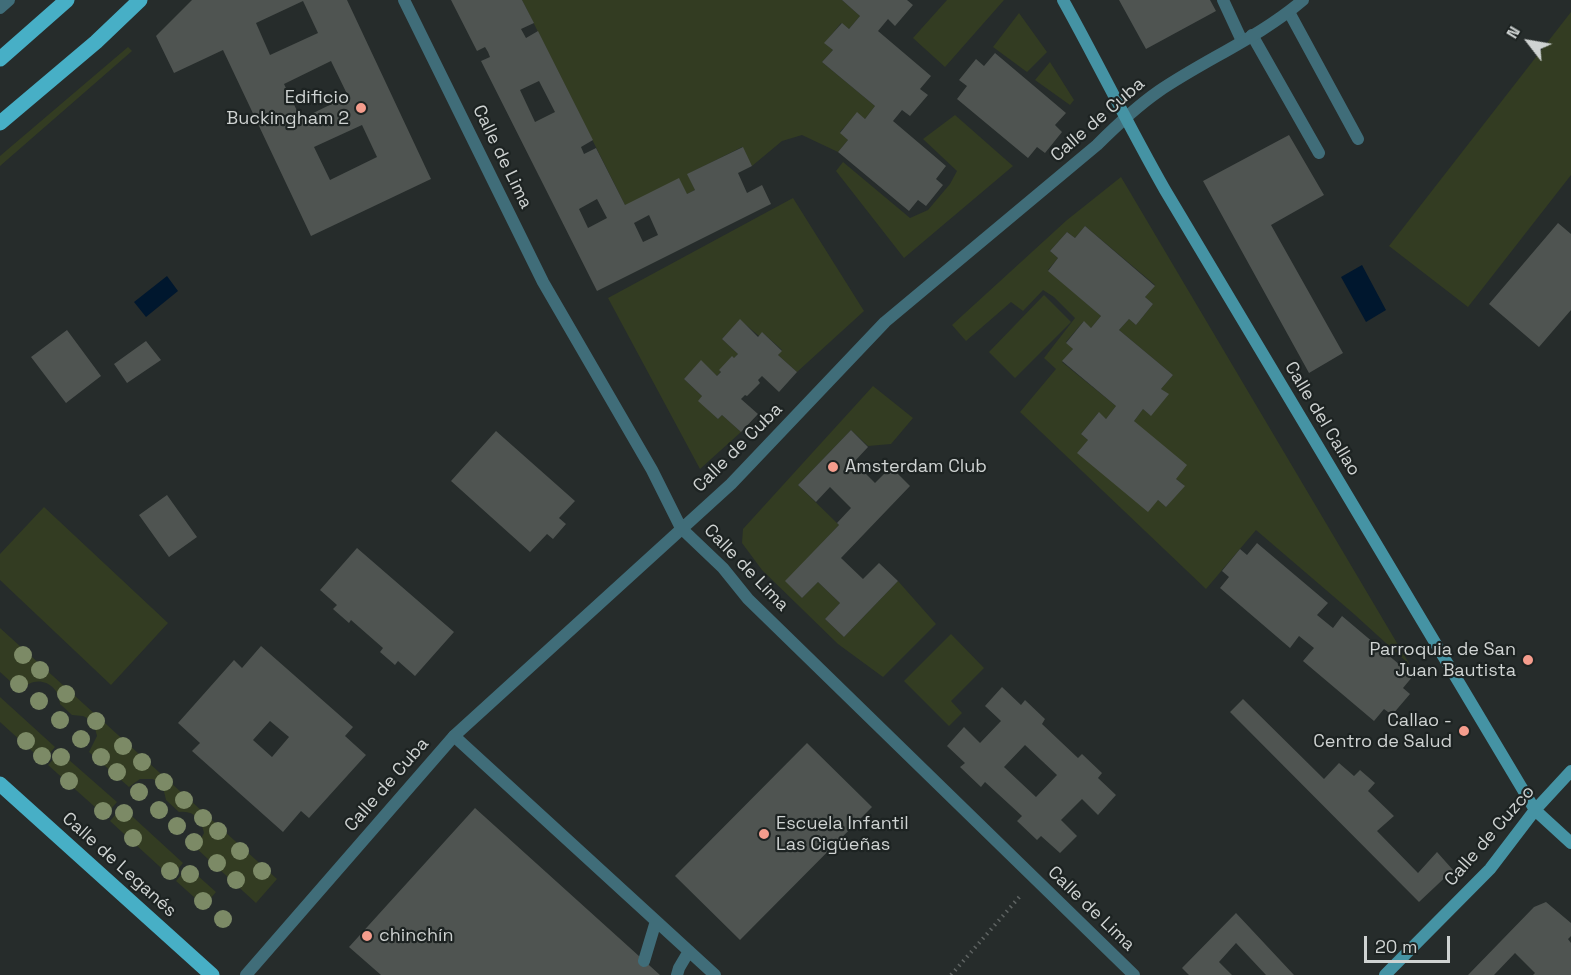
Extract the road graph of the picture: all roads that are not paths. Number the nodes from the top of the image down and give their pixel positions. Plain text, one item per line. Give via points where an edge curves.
1 (9, 0) edge
2 (67, 0) edge
3 (140, 0) edge
4 (404, 0) edge
5 (1063, 0) edge
6 (1223, 0) edge
7 (1303, 0) edge
8 (0, 8) edge
9 (1288, 12) junction
10 (1247, 38) junction
11 (0, 59) edge
12 (1124, 118) junction
13 (0, 123) edge
14 (1358, 139) dead end
15 (1319, 153) dead end
16 (681, 528) junction
17 (454, 736) junction
18 (1571, 771) edge
19 (0, 784) edge
20 (1534, 810) junction
21 (1571, 843) edge
22 (656, 921) junction
23 (689, 951) junction
24 (644, 961) dead end
25 (212, 975) edge
26 (246, 975) edge
27 (677, 975) edge
28 (715, 975) edge
29 (1134, 975) edge
30 (1385, 975) edge

1 - 8 street
2 - 11 main road
3 - 13 main road
4 - 16 street, Calle de Lima via 543,282 652,470
5 - 12 street, Calle del Callao
6 - 10 street
7 - 9 street, Calle de Cuba
9 - 10 street, Calle de Cuba
9 - 14 street
10 - 12 street, Calle de Cuba via 1159,91
10 - 15 street
12 - 16 street, Calle de Cuba via 1097,146 885,322 731,484
12 - 20 street, Calle del Callao
16 - 17 street, Calle de Cuba
16 - 29 street, Calle de Lima via 723,568 748,599
17 - 22 street
17 - 26 street, Calle de Cuba
18 - 20 street, Calle de Cuzco
19 - 25 main road, Calle de Leganés
20 - 21 street, Calle del Callao
20 - 30 street, Calle de Cuzco via 1490,869
22 - 23 street
22 - 24 street
23 - 27 street
23 - 28 street

